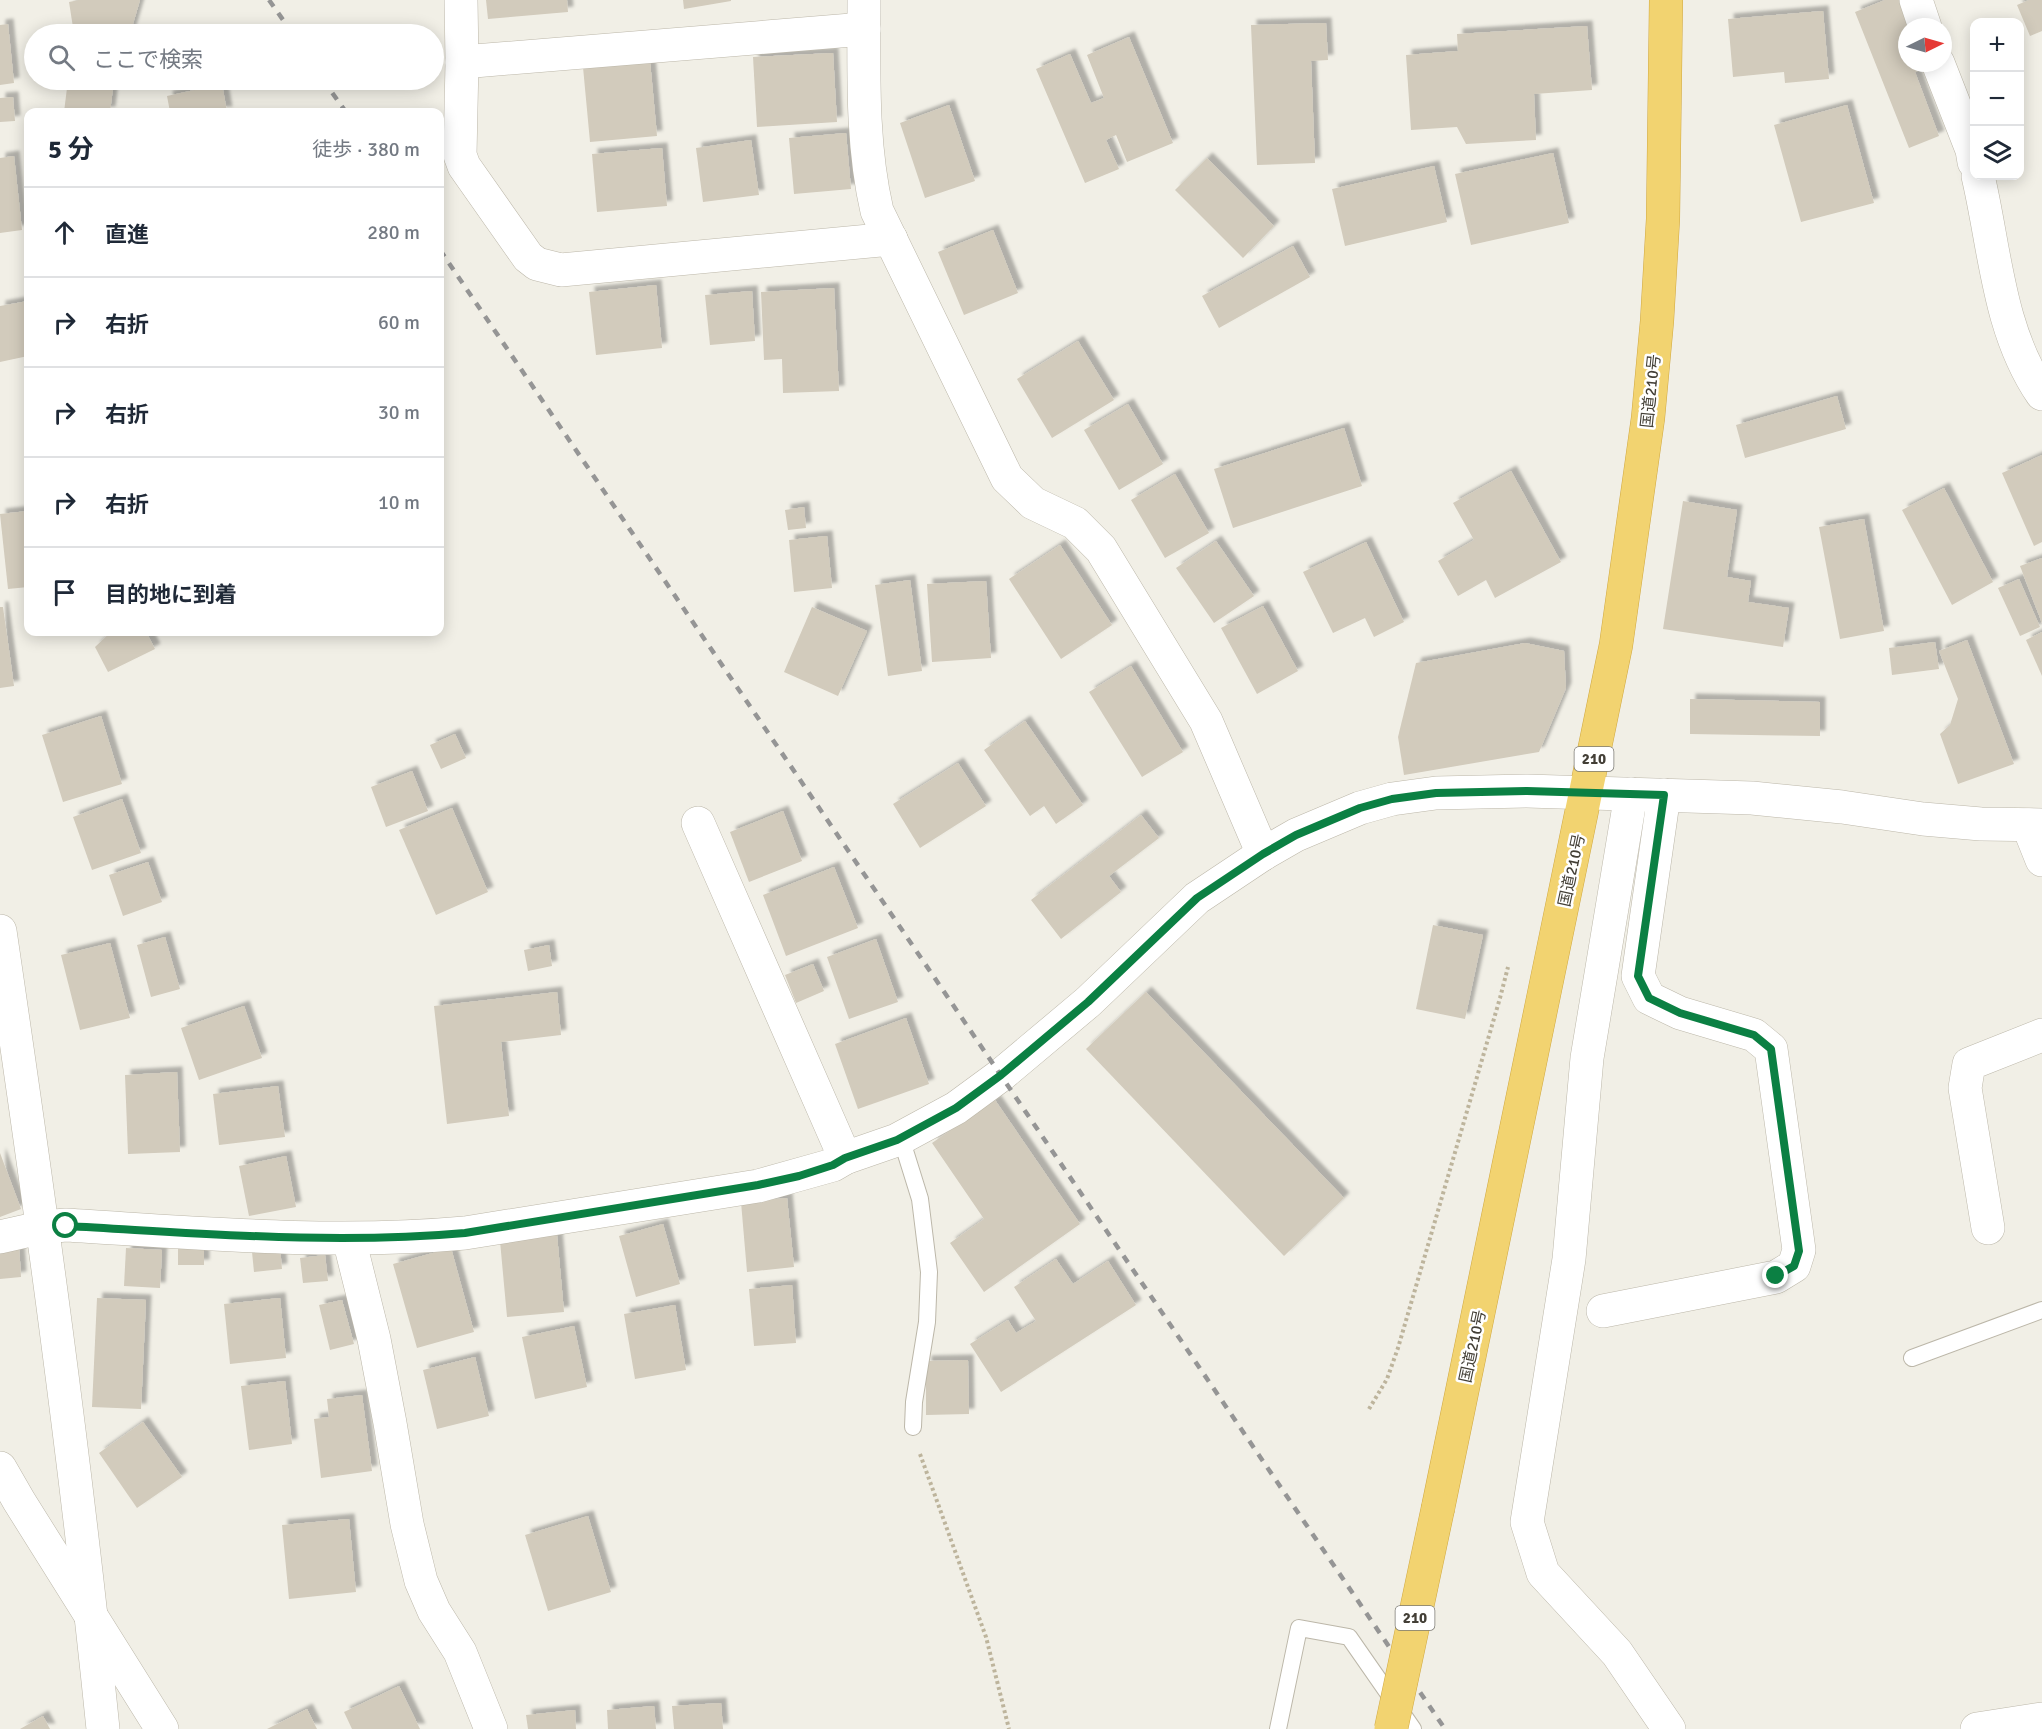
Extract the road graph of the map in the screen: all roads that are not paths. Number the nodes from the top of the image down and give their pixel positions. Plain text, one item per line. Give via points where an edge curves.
1 (461, 0) edge
2 (1666, 0) edge
3 (1916, 0) edge
4 (864, 15) edge
5 (1923, 18) edge
6 (462, 62) junction
7 (1942, 72) edge
8 (1970, 145) edge
9 (1979, 180) edge
10 (891, 239) junction
11 (2042, 394) edge
12 (1587, 792) junction
13 (1631, 794) junction
14 (1664, 795) junction
15 (698, 823) dead end
16 (2035, 825) edge
17 (1263, 854) junction
18 (2042, 860) edge
19 (0, 931) edge
20 (2042, 1035) edge
21 (901, 1138) junction
22 (845, 1158) junction
23 (44, 1227) junction
24 (1988, 1228) dead end
25 (0, 1237) edge
26 (349, 1239) junction
27 (2042, 1310) edge
28 (1603, 1311) dead end
29 (1912, 1358) dead end
30 (913, 1427) road end
31 (0, 1468) edge
32 (92, 1618) junction
33 (2042, 1719) edge
34 (103, 1729) edge
35 (162, 1729) edge
36 (491, 1729) edge
37 (1278, 1729) edge
38 (1391, 1729) edge
39 (1413, 1729) edge
40 (1669, 1729) edge
41 (1977, 1729) edge

1 - 6 street
2 - 12 highway, 国道210号 / 210 via 1664,219 1648,418 1616,645
3 - 5 street
4 - 6 street
4 - 10 street via 866,138 871,184 877,211
6 - 10 street via 460,154 464,166 528,257 537,264 561,270
7 - 8 street
9 - 11 street via 2007,316
10 - 17 street via 1007,478 1033,503 1075,523 1101,549 1206,721
12 - 13 street
12 - 17 street via 1436,793 1392,799 1334,818
12 - 38 highway, 国道210号 / 210, bridge
13 - 14 street
13 - 40 street via 1587,1058 1569,1259 1527,1522 1543,1573 1617,1653
14 - 16 street via 1752,798 1923,819
14 - 28 street via 1638,976 1649,998 1680,1013 1754,1035 1771,1049 1799,1251 1794,1266 1776,1276
15 - 22 street
16 - 18 street
17 - 21 street via 1197,898 1088,1002 1001,1075 956,1108
19 - 23 street
20 - 24 street via 1969,1064 1965,1088
21 - 22 street
21 - 30 lane via 920,1199 929,1272 927,1322
22 - 26 street via 799,1176 717,1193 465,1233
23 - 25 street
23 - 26 street
23 - 32 street
26 - 36 street via 374,1339 421,1581 434,1611 460,1652
27 - 29 lane
31 - 32 street
32 - 34 street
32 - 35 street
33 - 41 street
37 - 39 lane via 1299,1628 1349,1638

